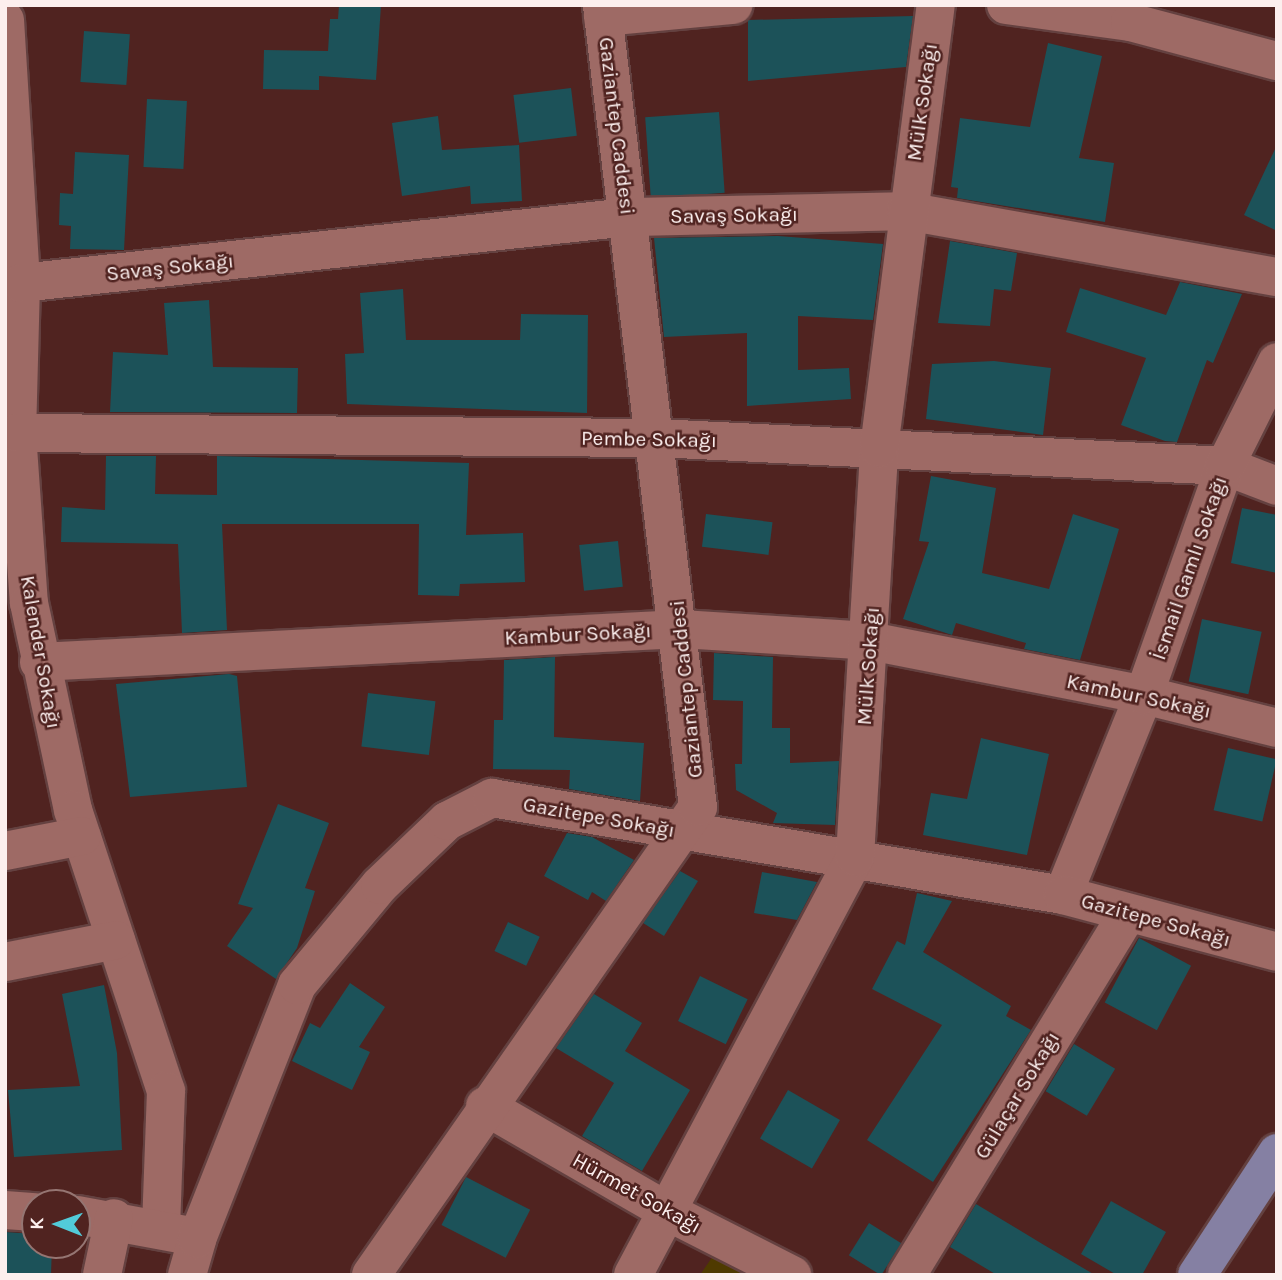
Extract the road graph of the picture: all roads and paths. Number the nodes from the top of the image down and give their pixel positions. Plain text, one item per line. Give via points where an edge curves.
1 (733, 5) edge
2 (936, 5) edge
3 (1006, 5) edge
4 (603, 11) edge
5 (5, 20) edge
6 (1277, 61) edge
7 (906, 211) junction
8 (629, 217) junction
9 (1277, 277) edge
10 (20, 283) junction
11 (1277, 362) edge
12 (17, 433) junction
13 (657, 438) junction
14 (879, 448) junction
15 (1225, 466) junction
16 (1277, 486) edge
17 (681, 629) junction
18 (870, 641) junction
19 (39, 662) junction
20 (1144, 695) junction
21 (1277, 728) edge
22 (683, 832) junction
23 (82, 836) junction
24 (5, 851) edge
25 (855, 857) junction
26 (1063, 895) junction
27 (1127, 915) junction
28 (116, 940) junction
29 (1277, 951) edge
30 (5, 962) edge
31 (485, 1107) junction
32 (1277, 1153) edge
33 (670, 1213) junction
34 (95, 1217) edge
35 (179, 1233) junction
36 (102, 1275) edge
37 (187, 1275) edge
38 (371, 1275) edge
39 (633, 1275) edge
40 (792, 1275) edge
41 (907, 1275) edge
42 (1197, 1275) edge

1 - 4 street
2 - 7 street, Mülk Sokağı
3 - 6 street via 1130,22
4 - 8 street, Gaziantep Caddesi
5 - 10 street, Kalender Sokağı
7 - 8 street, Savaş Sokağı
7 - 9 street, Savaş Sokağı
7 - 14 street, Mülk Sokağı
8 - 10 street, Savaş Sokağı
8 - 13 street, Gaziantep Caddesi
10 - 12 street, Kalender Sokağı
11 - 15 street, İsmail Gamlı Sokağı
12 - 13 street, Pembe Sokağı
12 - 19 street, Kalender Sokağı via 29,603
13 - 14 street, Pembe Sokağı
13 - 17 street, Gaziantep Caddesi
14 - 15 street, Pembe Sokağı
14 - 18 street, Mülk Sokağı
15 - 16 street, Pembe Sokağı
15 - 20 street, İsmail Gamlı Sokağı
17 - 18 street, Kambur Sokağı
17 - 19 street, Kambur Sokağı
17 - 22 street, Gaziantep Caddesi via 698,807
18 - 20 street, Kambur Sokağı
18 - 25 street, Mülk Sokağı
19 - 23 street, Kalender Sokağı
20 - 21 street, Kambur Sokağı
20 - 26 street, İsmail Gamlı Sokağı
22 - 25 street, Gazitepe Sokağı
22 - 31 street, Gaziantep Caddesi
22 - 35 street, Gazitepe Sokağı via 492,798 447,821 380,885 298,985
23 - 24 street
23 - 28 street, Kalender Sokağı
25 - 26 street, Gazitepe Sokağı
25 - 33 street, Mülk Sokağı
26 - 27 street, Gazitepe Sokağı
27 - 29 street, Gazitepe Sokağı
27 - 41 street, Gülaçar Sokağı
28 - 30 street
28 - 35 street, Kalender Sokağı via 166,1090
31 - 33 street, Hürmet Sokağı
31 - 38 street, Gaziantep Caddesi
32 - 42 main road
33 - 39 street, Mülk Sokağı
33 - 40 street, Hürmet Sokağı
34 - 35 street
34 - 36 street
35 - 37 street, Gazitepe Sokağı

